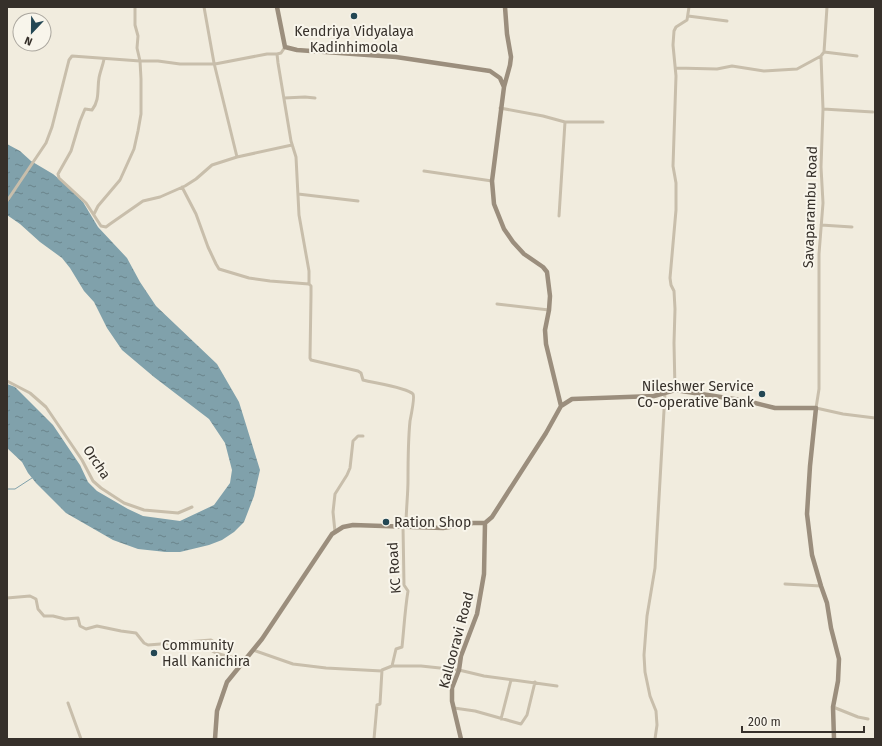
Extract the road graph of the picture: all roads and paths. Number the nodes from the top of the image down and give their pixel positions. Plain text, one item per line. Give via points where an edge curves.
1 (135, 7) edge
2 (204, 7) edge
3 (277, 7) edge
4 (505, 7) edge
5 (688, 7) edge
6 (827, 7) edge
7 (688, 16) junction
8 (727, 21) dead end
9 (285, 47) junction
10 (824, 52) junction
11 (277, 54) junction
12 (822, 56) junction
13 (857, 56) dead end
14 (104, 59) junction
15 (140, 61) junction
16 (215, 64) junction
17 (676, 68) junction
18 (504, 87) junction
19 (284, 98) junction
20 (315, 98) dead end
21 (500, 108) junction
22 (823, 109) junction
23 (873, 112) dead end
24 (565, 122) junction
25 (603, 122) dead end
26 (292, 144) junction
27 (237, 157) junction
28 (424, 171) dead end
29 (492, 181) junction
30 (182, 188) junction
31 (298, 194) junction
32 (7, 201) edge
33 (358, 201) dead end
34 (94, 214) junction
35 (559, 216) dead end
36 (821, 225) junction
37 (852, 227) dead end
38 (309, 284) junction
39 (497, 304) dead end
40 (549, 310) junction
41 (7, 380) edge
42 (675, 390) junction
43 (665, 393) junction
44 (561, 406) junction
45 (816, 408) junction
46 (875, 418) edge
47 (363, 436) dead end
48 (192, 507) dead end
49 (485, 523) junction
50 (404, 526) junction
51 (335, 532) junction
52 (785, 584) dead end
53 (821, 586) junction
54 (7, 598) edge
55 (253, 650) junction
56 (245, 660) junction
57 (392, 666) junction
58 (459, 670) junction
59 (382, 671) junction
60 (511, 680) junction
61 (535, 682) junction
62 (557, 686) dead end
63 (68, 703) dead end
64 (833, 707) junction
65 (454, 708) junction
66 (501, 719) junction
67 (868, 719) dead end
68 (82, 739) edge
69 (215, 739) edge
70 (374, 739) edge
71 (460, 739) edge
72 (655, 739) edge
73 (834, 739) edge

1 - 15 street
2 - 16 street
3 - 9 main road
4 - 18 main road via 511,57
5 - 7 street
6 - 10 street, Savaparambu Road
7 - 8 street
7 - 17 street via 674,31
9 - 11 street
9 - 18 main road via 396,57 490,71 500,78
10 - 12 street, Savaparambu Road
10 - 13 street
11 - 16 street
11 - 19 street
12 - 17 street via 797,69 764,71 732,66 717,69
12 - 22 street, Savaparambu Road
14 - 15 street
14 - 32 street via 72,56 69,60 52,127 43,148
14 - 34 street via 94,108 85,109 71,151 58,174
15 - 16 street
15 - 34 street via 141,114 134,149 120,180
16 - 27 street
17 - 42 street via 673,166 676,210 670,278 675,309
18 - 21 main road
19 - 20 street
19 - 26 street
21 - 24 street
21 - 29 main road
22 - 23 street
22 - 36 street, Savaparambu Road
24 - 25 street
24 - 35 street
26 - 27 street
26 - 31 street via 296,157
27 - 30 street via 212,165
28 - 29 street
29 - 40 main road via 494,204 504,229 524,254 544,267 547,272
30 - 34 street via 143,201 106,227 101,226
30 - 38 street via 219,269 249,278
31 - 33 street
31 - 38 street
36 - 37 street
36 - 45 street, Savaparambu Road via 819,389
38 - 50 street via 311,360 358,371 363,380 396,388 414,397
39 - 40 street
40 - 44 main road via 545,330 546,344
41 - 48 street, Orcha via 30,393 46,407 93,481 101,488 124,503 144,510 178,513
42 - 43 main road
42 - 45 main road via 775,408
43 - 44 main road via 654,396 572,399
43 - 72 street via 655,568 644,655 650,696 656,711
44 - 49 main road via 535,452 492,517
45 - 46 street
45 - 53 main road via 807,514 812,554
47 - 51 street via 358,436 353,441 350,468 335,494
49 - 50 main road via 443,528
49 - 58 main road, Kallooravi Road via 484,574 477,614 461,656
50 - 51 main road via 353,525
50 - 57 street, KC Road via 404,585 408,591 406,618 402,647 396,649
51 - 55 main road
52 - 53 street
53 - 64 main road via 828,603 830,628 839,659
54 - 56 street via 30,596 36,599 38,609 44,616 78,618 80,626 86,629 97,626 136,633 148,645 211,640 214,642 211,650 215,654
55 - 56 main road
55 - 59 street via 294,664
56 - 69 main road via 227,682 217,711
57 - 58 street
57 - 59 street
58 - 60 street
58 - 65 main road, Kallooravi Road via 452,688
59 - 70 street
60 - 61 street
60 - 66 street
61 - 62 street
61 - 66 street via 527,715 521,724
63 - 68 street
64 - 67 street
64 - 73 main road
65 - 66 street
65 - 71 main road, Kallooravi Road

